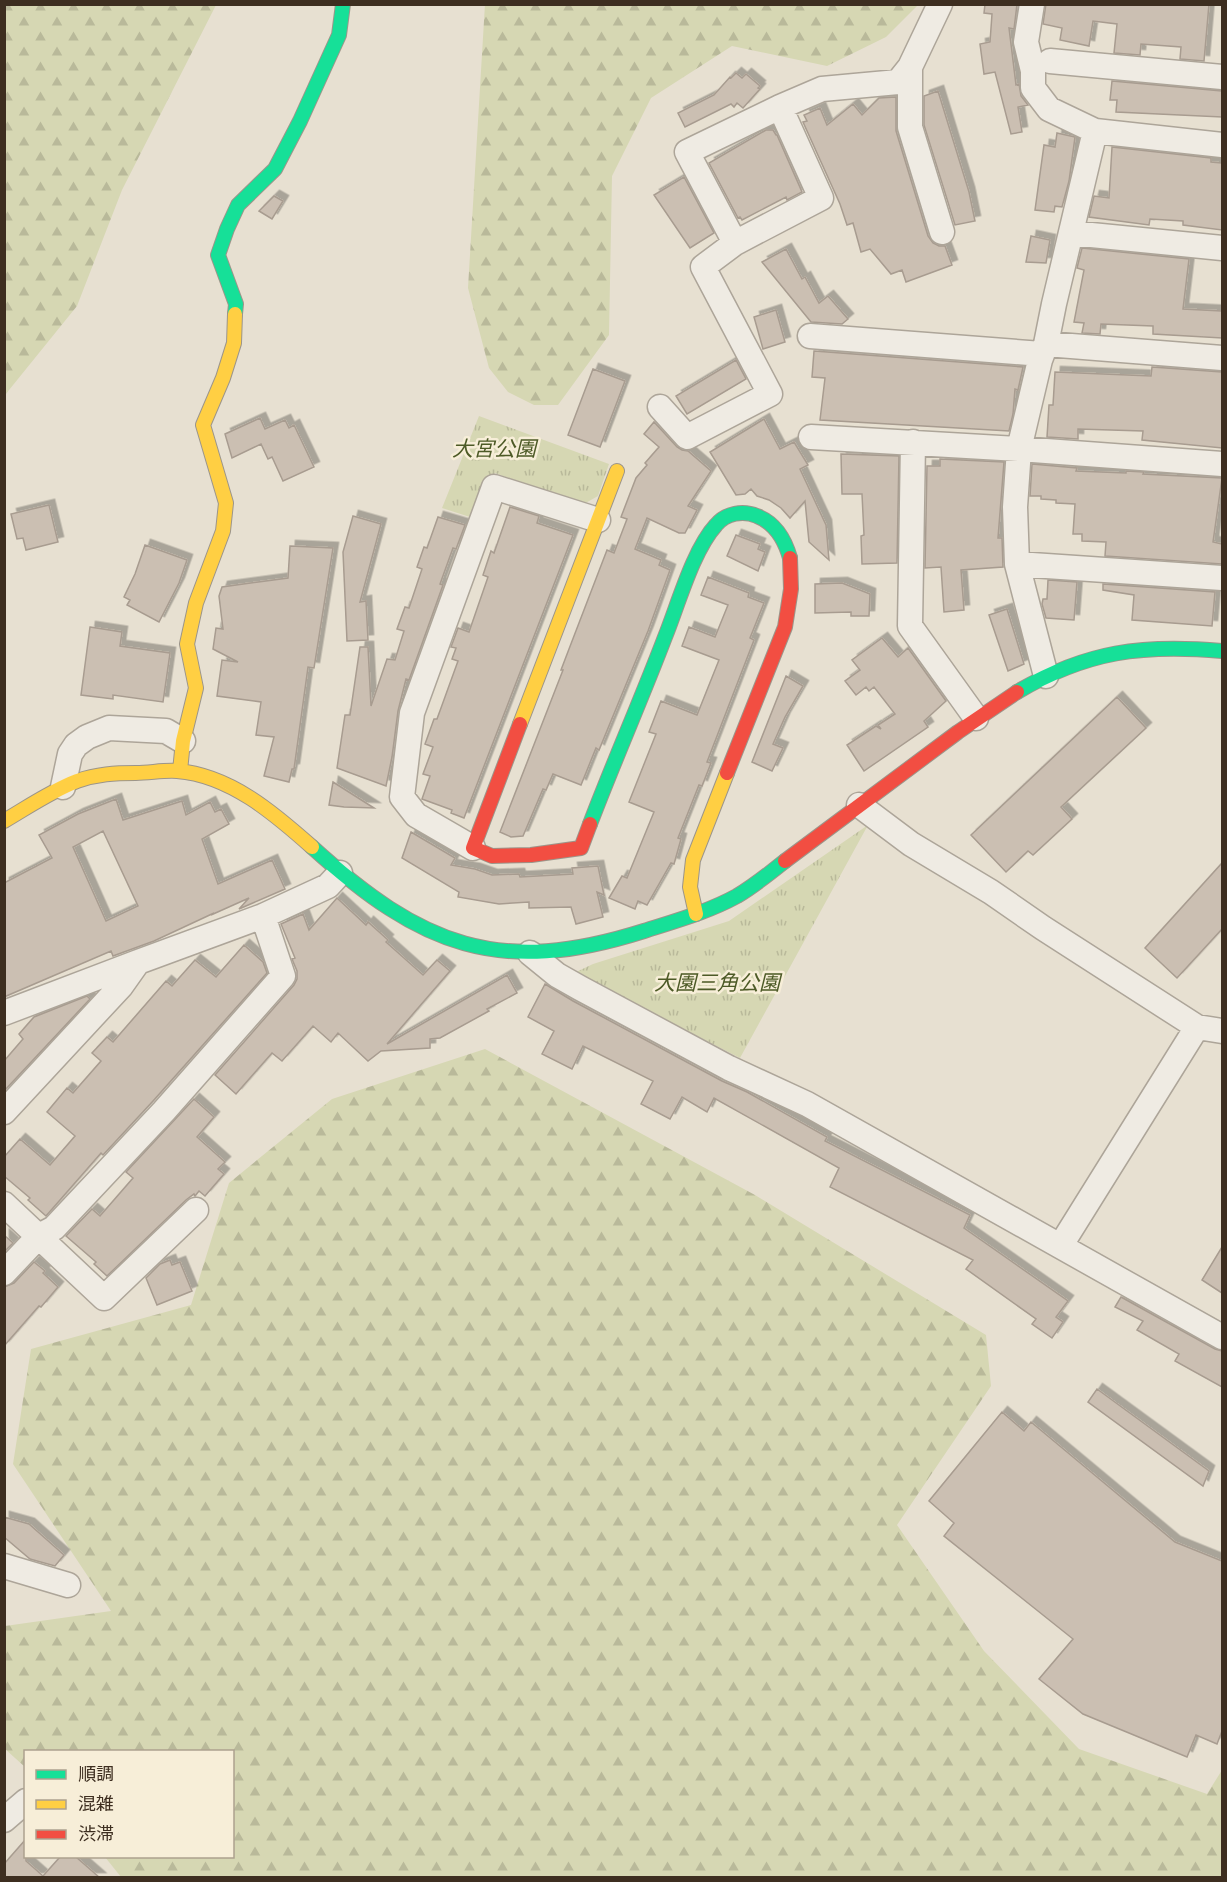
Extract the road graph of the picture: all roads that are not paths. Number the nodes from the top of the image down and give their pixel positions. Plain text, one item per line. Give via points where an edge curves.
1 (343, 4) edge
2 (940, 4) edge
3 (1032, 4) edge
4 (1050, 61) dead end
5 (910, 67) junction
6 (1222, 77) edge
7 (780, 107) junction
8 (1095, 131) junction
9 (1222, 145) edge
10 (942, 232) dead end
11 (1071, 233) junction
12 (735, 243) junction
13 (1222, 248) edge
14 (810, 336) dead end
15 (1044, 349) junction
16 (1222, 358) edge
17 (660, 407) dead end
18 (811, 437) dead end
19 (913, 442) junction
20 (1019, 449) junction
21 (1222, 464) edge
22 (617, 471) dead end
23 (598, 520) junction
24 (1017, 564) junction
25 (1222, 578) edge
26 (1222, 651) edge
27 (1047, 676) junction
28 (976, 718) junction
29 (183, 741) junction
30 (180, 771) junction
31 (63, 787) junction
32 (860, 805) junction
33 (4, 821) edge
34 (473, 848) junction
35 (340, 873) junction
36 (696, 914) junction
37 (263, 916) junction
38 (530, 953) junction
39 (138, 962) junction
40 (4, 1012) edge
41 (1197, 1027) junction
42 (1222, 1031) edge
43 (4, 1112) edge
44 (4, 1204) edge
45 (195, 1210) dead end
46 (39, 1236) junction
47 (1061, 1245) junction
48 (4, 1274) edge
49 (1222, 1337) edge
50 (4, 1566) edge
51 (68, 1584) dead end
52 (24, 1804) edge
53 (4, 1820) edge

1 - 29 street via 339,35 300,121 275,169 238,205 218,255 236,304 234,343 203,425 226,503 223,531 196,603 187,644 196,688
2 - 5 street
3 - 8 street via 1026,42 1033,88 1049,109
4 - 6 street
5 - 7 street via 898,82 822,89
5 - 10 street via 910,127
7 - 12 street via 821,198
7 - 12 street via 687,152
8 - 9 street
8 - 11 street
11 - 13 street
11 - 15 street
12 - 17 street via 703,267 770,394 687,437
14 - 15 street
15 - 16 street
15 - 20 street
18 - 19 street
19 - 20 street
19 - 28 street via 910,626
20 - 21 street
20 - 24 street
22 - 23 street
23 - 34 street
23 - 34 street via 494,488 412,713 402,797 416,815
24 - 25 street
24 - 27 street
26 - 27 street via 1156,648 1106,655
27 - 28 street
28 - 32 street
29 - 30 street
29 - 31 street via 166,731 109,728 76,745 70,754
30 - 31 street via 102,774
30 - 35 street via 241,793 297,834
31 - 33 street
32 - 36 street via 741,893
32 - 41 street via 911,844
34 - 36 street via 492,856 581,848 692,564 713,527 733,514 746,512 772,523 784,541 790,564 791,603 693,860 690,886
35 - 37 street via 328,886
35 - 38 street via 414,926 456,943 494,952
36 - 38 street via 627,938
37 - 39 street
37 - 46 street via 283,976 164,1111 54,1228
38 - 47 street via 580,988 729,1068 807,1104
39 - 40 street
39 - 43 street via 121,986
41 - 42 street
41 - 47 street
44 - 46 street
45 - 46 street via 104,1298
46 - 48 street
47 - 49 street
50 - 51 street
52 - 53 street

